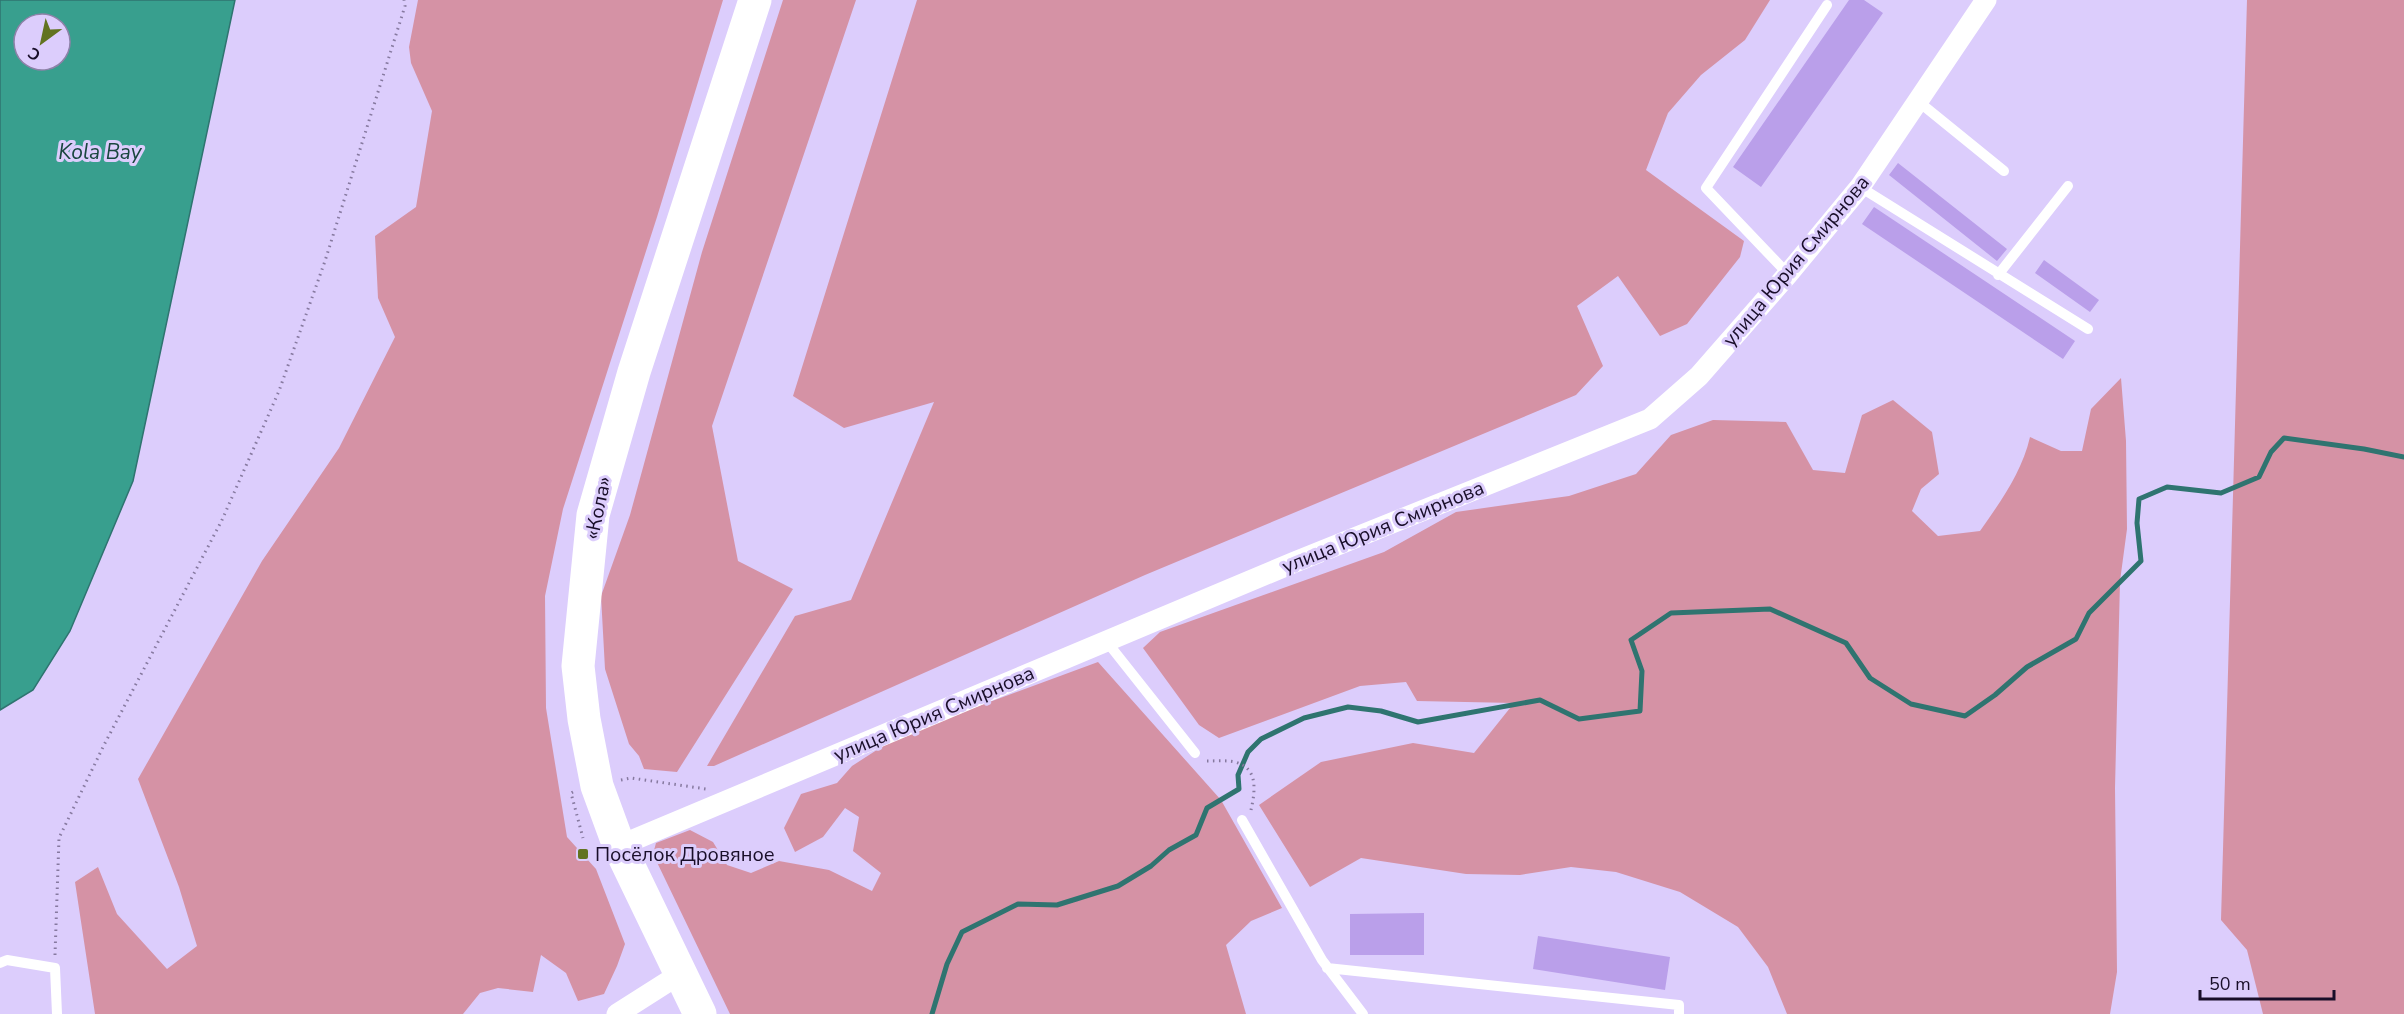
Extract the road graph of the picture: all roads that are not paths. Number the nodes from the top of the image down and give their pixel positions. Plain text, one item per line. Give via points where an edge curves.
1 (755, 0) edge
2 (1986, 0) edge
3 (1827, 5) dead end
4 (1919, 102) junction
5 (2004, 171) dead end
6 (2068, 186) dead end
7 (1860, 187) junction
8 (1788, 274) junction
9 (1998, 275) junction
10 (2088, 329) dead end
11 (1107, 642) junction
12 (1195, 753) road end
13 (1242, 820) road end
14 (619, 846) junction
15 (0, 963) edge
16 (1327, 968) junction
17 (680, 974) junction
18 (57, 1014) edge
19 (616, 1014) edge
20 (700, 1014) edge
21 (1363, 1014) edge
22 (1679, 1014) edge

1 - 14 highway, «Кола» via 634,372 593,515 578,666 597,786
2 - 4 street, улица Юрия Смирнова
3 - 8 lane via 1707,188
4 - 5 lane
4 - 7 street, улица Юрия Смирнова
6 - 9 lane
7 - 8 street, улица Юрия Смирнова
7 - 9 lane
8 - 11 street, улица Юрия Смирнова via 1699,376 1650,419
9 - 10 lane
11 - 12 lane
11 - 14 street, улица Юрия Смирнова
13 - 16 lane
14 - 17 highway, «Кола»
15 - 18 lane via 6,960 55,968
16 - 21 lane
16 - 22 lane via 1679,1005
17 - 19 street
17 - 20 highway, «Кола»

